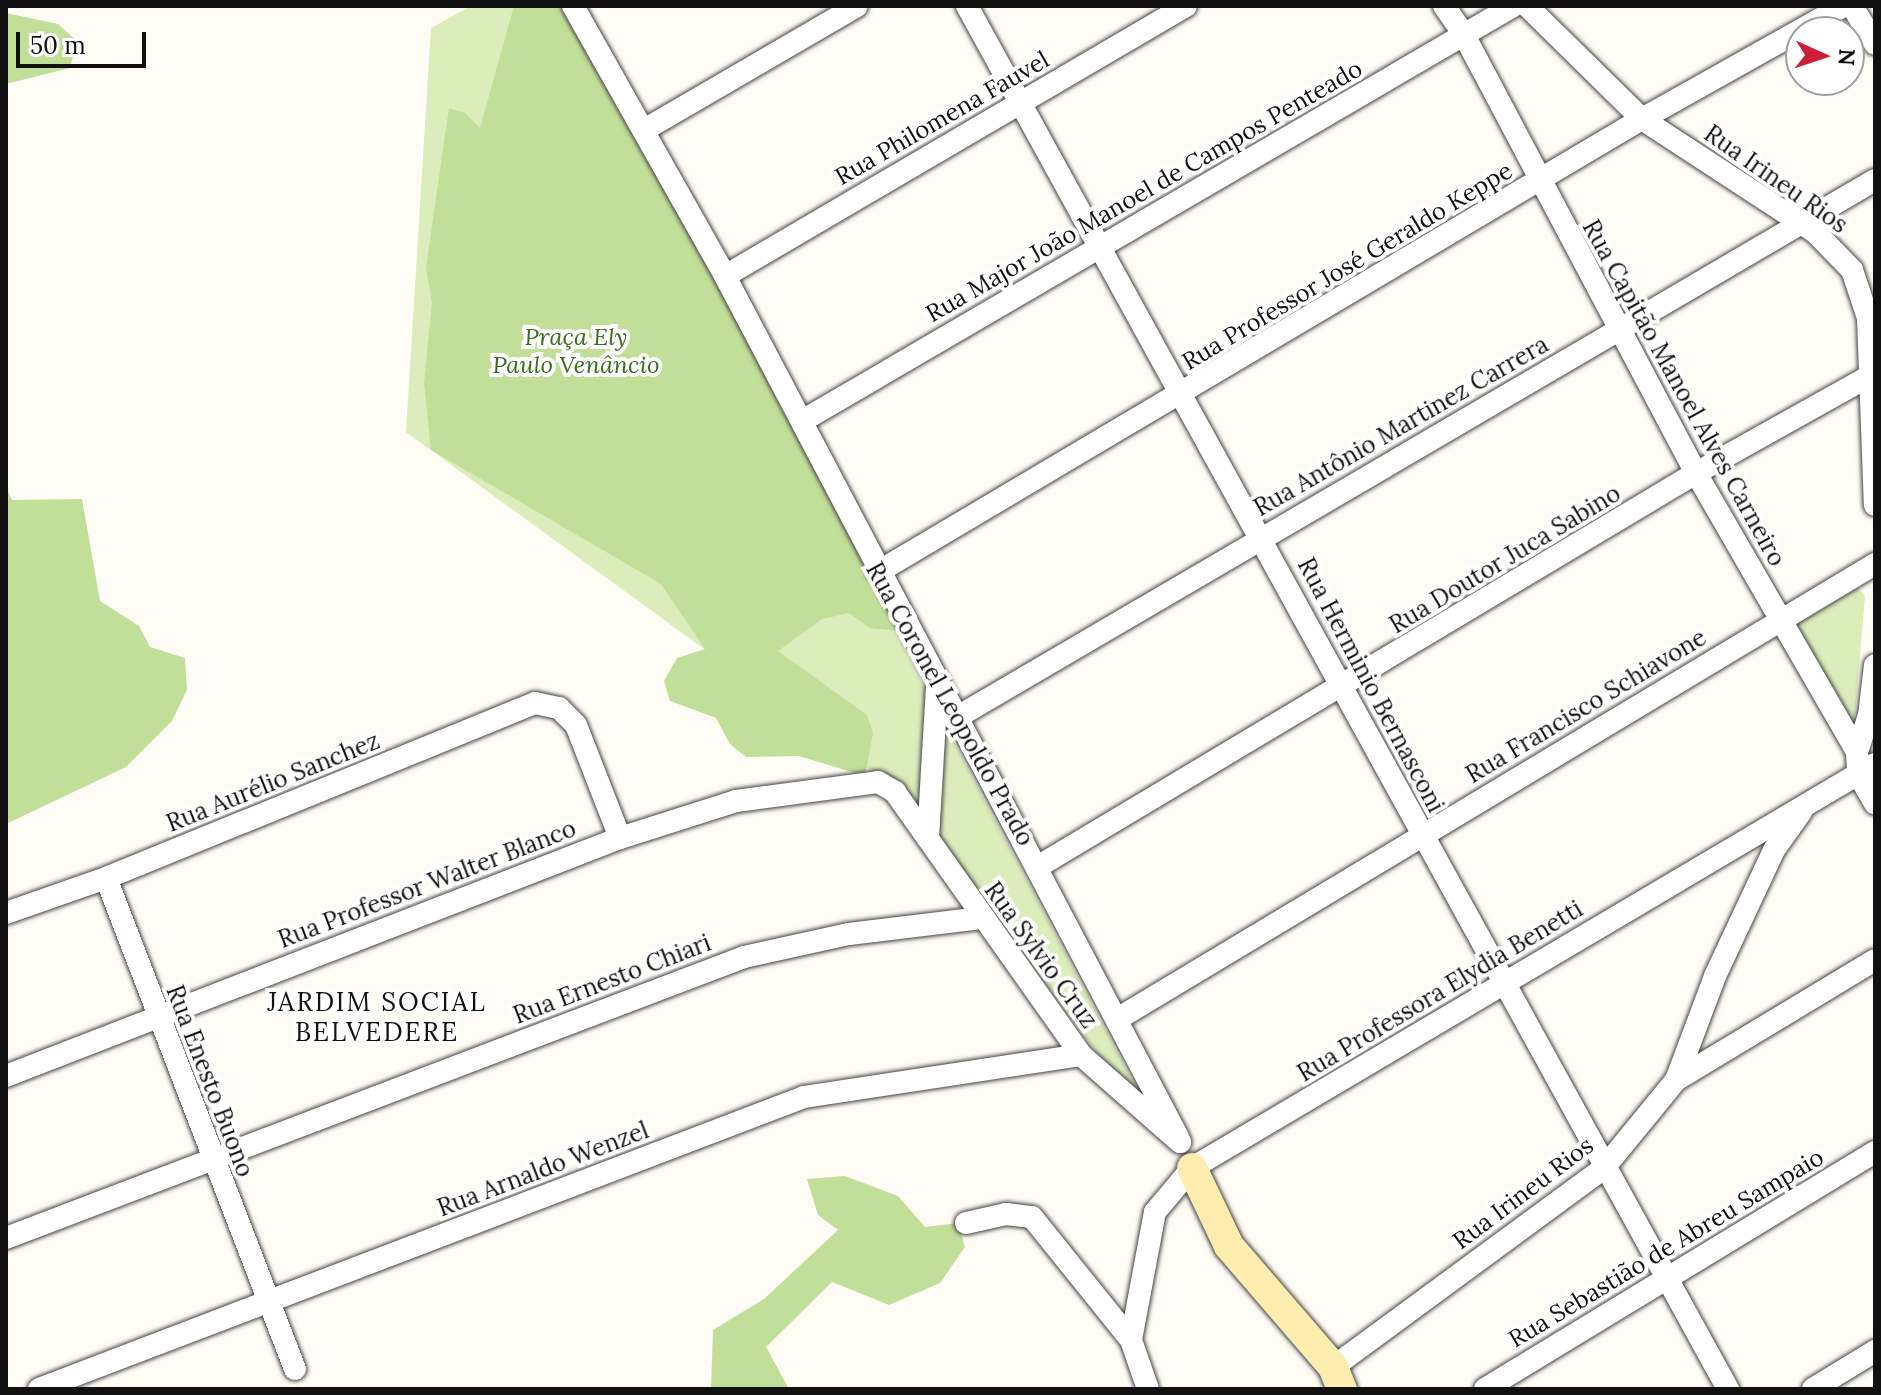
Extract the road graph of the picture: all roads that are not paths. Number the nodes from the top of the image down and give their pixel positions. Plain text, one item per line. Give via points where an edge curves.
1 (573, 6) edge
2 (857, 6) edge
3 (967, 6) edge
4 (1186, 6) edge
5 (1444, 6) edge
6 (1513, 6) edge
7 (1527, 6) edge
8 (1843, 6) edge
9 (1852, 6) edge
10 (1464, 35) junction
11 (1873, 37) edge
12 (1019, 102) junction
13 (1642, 119) junction
14 (644, 130) junction
15 (1875, 180) edge
16 (1539, 181) junction
17 (1799, 224) junction
18 (1098, 248) junction
19 (725, 276) junction
20 (1619, 329) junction
21 (1873, 374) edge
22 (1179, 397) junction
23 (802, 421) junction
24 (1696, 473) junction
25 (1875, 505) edge
26 (1261, 537) junction
27 (1875, 564) edge
28 (878, 572) junction
29 (1780, 620) junction
30 (1875, 665) edge
31 (937, 686) junction
32 (1343, 687) junction
33 (954, 719) junction
34 (1863, 763) edge
35 (878, 782) joint
36 (1875, 804) edge
37 (1806, 806) junction
38 (1423, 835) junction
39 (620, 838) junction
40 (928, 838) junction
41 (1039, 866) junction
42 (106, 878) junction
43 (6, 913) edge
44 (981, 918) junction
45 (1875, 960) edge
46 (1503, 984) junction
47 (156, 1016) junction
48 (1119, 1018) junction
49 (1081, 1055) junction
50 (6, 1076) edge
51 (1676, 1080) junction
52 (1875, 1152) edge
53 (1186, 1155) junction
54 (211, 1159) junction
55 (1604, 1168) junction
56 (966, 1223) dead end
57 (6, 1238) edge
58 (1666, 1277) junction
59 (267, 1301) junction
60 (1131, 1340) junction
61 (1875, 1351) edge
62 (295, 1369) dead end
63 (1338, 1378) edge
64 (39, 1389) edge
65 (1148, 1389) edge
66 (1485, 1389) edge
67 (1728, 1389) edge
68 (1813, 1389) edge

1 - 14 street, Rua Coronel Leopoldo Prado
2 - 14 street
3 - 12 street, Rua Herminio Bernasconi
4 - 12 street, Rua Philomena Fauvel
5 - 10 street, Rua Capitão Manoel Alves Carneiro
6 - 10 street, Rua Major João Manoel de Campos Penteado
7 - 13 street, Rua Irineu Rios
8 - 13 street, Rua Professor José Geraldo Keppe
9 - 11 street
10 - 16 street, Rua Capitão Manoel Alves Carneiro
10 - 18 street, Rua Major João Manoel de Campos Penteado
12 - 18 street, Rua Herminio Bernasconi
12 - 19 street, Rua Philomena Fauvel
13 - 16 street, Rua Professor José Geraldo Keppe
13 - 17 street, Rua Irineu Rios
14 - 19 street, Rua Coronel Leopoldo Prado
15 - 17 street, Rua Antônio Martinez Carrera
16 - 20 street, Rua Capitão Manoel Alves Carneiro
16 - 22 street, Rua Professor José Geraldo Keppe
17 - 20 street, Rua Antônio Martinez Carrera
17 - 21 street, Rua Irineu Rios via 1832,245 1852,270 1868,318
18 - 22 street, Rua Herminio Bernasconi
18 - 23 street, Rua Major João Manoel de Campos Penteado
19 - 23 street, Rua Coronel Leopoldo Prado
20 - 24 street, Rua Capitão Manoel Alves Carneiro
20 - 26 street, Rua Antônio Martinez Carrera
21 - 24 street, Rua Doutor Juca Sabino
21 - 25 street, Rua Irineu Rios
22 - 26 street, Rua Herminio Bernasconi
22 - 28 street, Rua Professor José Geraldo Keppe
23 - 28 street, Rua Coronel Leopoldo Prado
24 - 29 street, Rua Capitão Manoel Alves Carneiro
24 - 32 street, Rua Doutor Juca Sabino
26 - 32 street, Rua Herminio Bernasconi
26 - 33 street, Rua Antônio Martinez Carrera
27 - 29 street, Rua Francisco Schiavone
28 - 31 street, Rua Coronel Leopoldo Prado
29 - 34 street, Rua Capitão Manoel Alves Carneiro
29 - 38 street, Rua Francisco Schiavone
30 - 34 street
31 - 33 street, Rua Coronel Leopoldo Prado
31 - 40 street
32 - 38 street, Rua Herminio Bernasconi
32 - 41 street, Rua Doutor Juca Sabino
33 - 41 street, Rua Coronel Leopoldo Prado
34 - 36 street, Rua Capitão Manoel Alves Carneiro
34 - 37 street, Rua Professora Elydia Benetti
35 - 39 street, Rua Professor Walter Blanco via 736,801
35 - 40 street, Rua Sylvio Cruz via 895,792
37 - 46 street, Rua Professora Elydia Benetti
37 - 51 street, Rua Irineu Rios via 1774,850 1715,976
38 - 46 street, Rua Herminio Bernasconi
38 - 48 street, Rua Francisco Schiavone
39 - 42 street, Rua Aurélio Sanchez via 576,725 559,708 535,703
39 - 47 street, Rua Professor Walter Blanco
40 - 44 street, Rua Sylvio Cruz
41 - 48 street, Rua Coronel Leopoldo Prado
42 - 43 street, Rua Aurélio Sanchez
42 - 47 street, Rua Enesto Buono
44 - 49 street, Rua Sylvio Cruz
44 - 54 street, Rua Ernesto Chiari via 849,934 744,957
45 - 51 street
46 - 53 street, Rua Professora Elydia Benetti
46 - 55 street, Rua Herminio Bernasconi
47 - 50 street, Rua Professor Walter Blanco
47 - 54 street, Rua Enesto Buono
48 - 53 street, Rua Coronel Leopoldo Prado
49 - 53 street, Rua Sylvio Cruz
49 - 59 street, Rua Arnaldo Wenzel via 804,1097
51 - 55 street, Rua Irineu Rios
52 - 58 street, Rua Sebastião de Abreu Sampaio
53 - 60 street, Rua Professora Elydia Benetti via 1155,1212
53 - 63 street, Rua Coronel Leopoldo Prado via 1229,1246
54 - 57 street, Rua Ernesto Chiari
54 - 59 street, Rua Enesto Buono
55 - 58 street, Rua Herminio Bernasconi
55 - 63 street, Rua Irineu Rios
56 - 60 street via 1006,1214 1032,1217
58 - 66 street, Rua Sebastião de Abreu Sampaio
58 - 67 street, Rua Herminio Bernasconi
59 - 62 street, Rua Enesto Buono
59 - 64 street, Rua Arnaldo Wenzel
60 - 65 street
61 - 68 street

